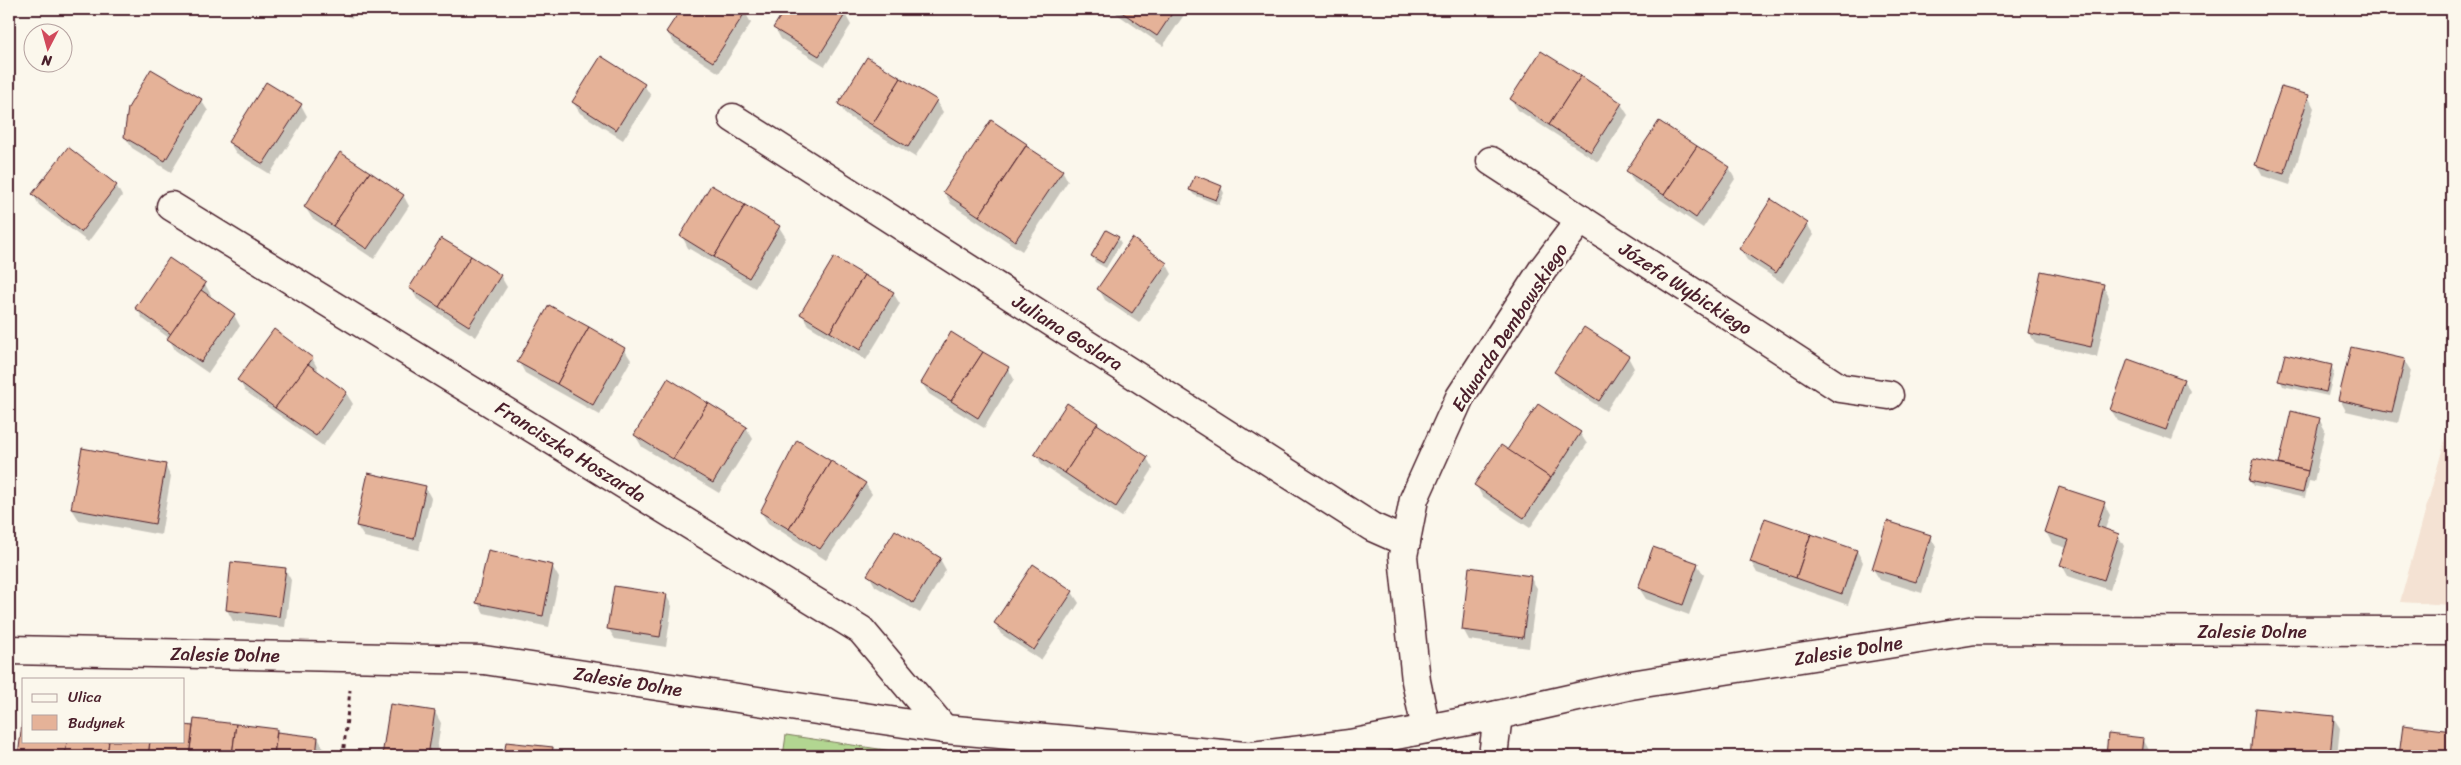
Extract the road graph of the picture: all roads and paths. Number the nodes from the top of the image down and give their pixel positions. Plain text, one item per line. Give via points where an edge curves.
1 (733, 118) dead end
2 (1491, 161) dead end
3 (170, 206) dead end
4 (1581, 219) junction
5 (1889, 395) dead end
6 (1406, 542) junction
7 (2452, 631) edge
8 (9, 650) edge
9 (354, 656) junction
10 (1498, 715) junction
11 (944, 729) junction
12 (1426, 729) junction
13 (343, 756) edge
14 (1245, 756) edge
15 (1252, 756) edge
16 (1493, 756) edge

1 - 6 street, Juliana Goslara via 1372,527
2 - 4 street, Józefa Wybickiego
3 - 11 street, Franciszka Hoszarda via 861,630
4 - 5 street, Józefa Wybickiego via 1840,388
4 - 6 street, Edwarda Dembowskiego via 1543,269 1460,397 1414,499
6 - 12 street, Edwarda Dembowskiego via 1403,556 1416,681
7 - 10 street, Zalesie Dolne via 1975,630 1631,685
8 - 9 street, Zalesie Dolne
9 - 11 street, Zalesie Dolne via 484,660
9 - 13 path
10 - 12 street, Zalesie Dolne
10 - 16 street
11 - 14 street, Zalesie Dolne
12 - 15 street, Zalesie Dolne via 1350,744

